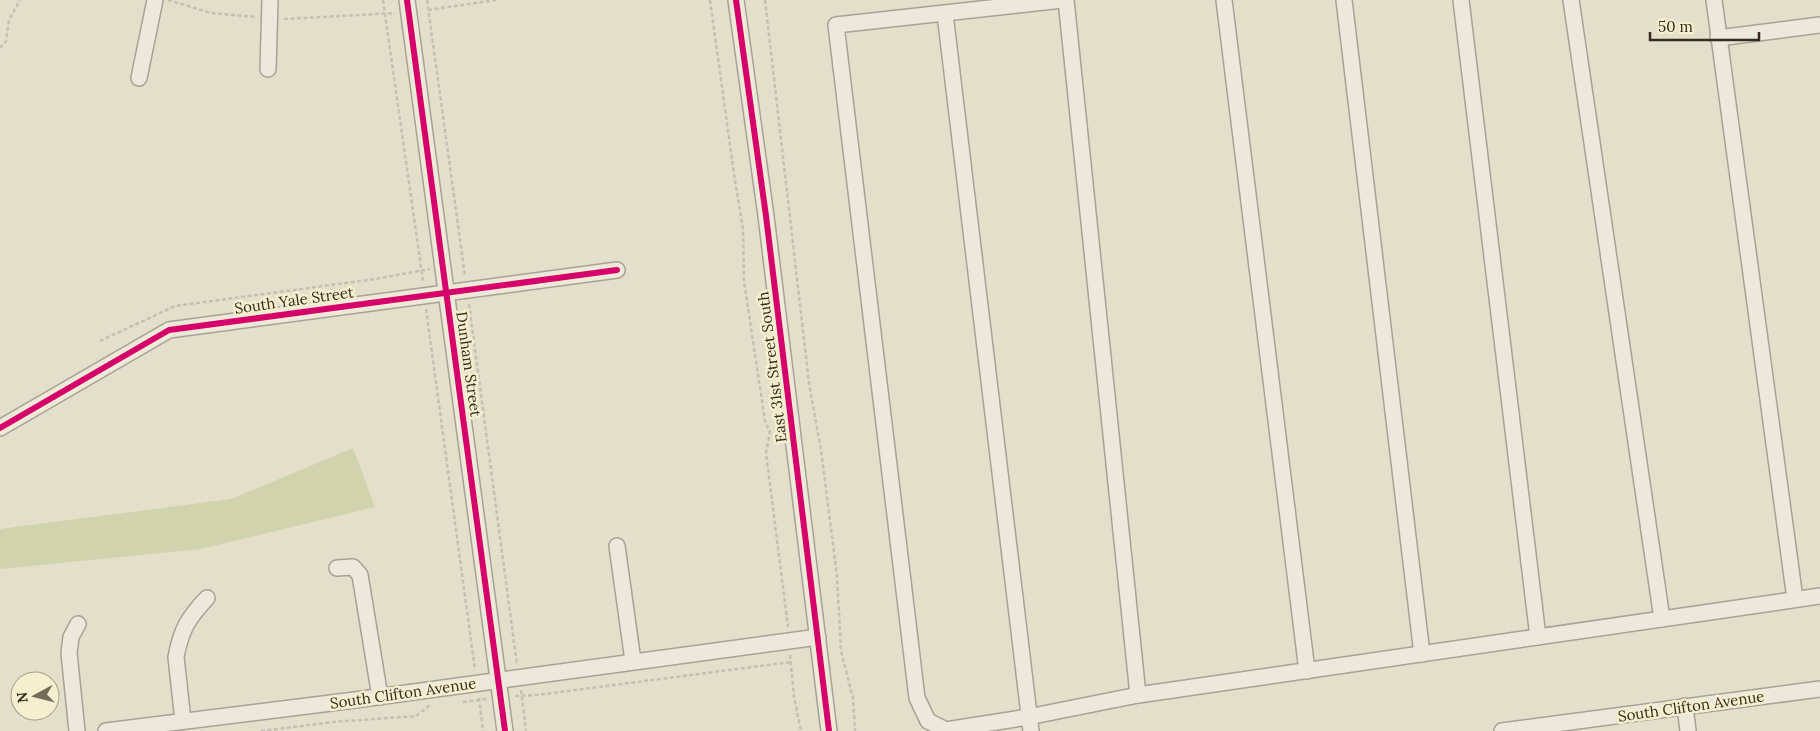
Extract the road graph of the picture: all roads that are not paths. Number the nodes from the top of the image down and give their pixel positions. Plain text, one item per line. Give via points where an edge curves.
1 (155, 0) edge
2 (270, 0) edge
3 (736, 0) edge
4 (1062, 0) edge
5 (1066, 0) edge
6 (1224, 0) edge
7 (1344, 0) edge
8 (1461, 0) edge
9 (1571, 0) edge
10 (1714, 0) edge
11 (408, 6) edge
12 (945, 14) junction
13 (1820, 26) edge
14 (1718, 38) junction
15 (268, 69) dead end
16 (139, 78) dead end
17 (616, 270) dead end
18 (446, 292) junction
19 (0, 428) edge
20 (617, 546) dead end
21 (337, 568) dead end
22 (1820, 596) edge
23 (207, 598) dead end
24 (1795, 599) junction
25 (1662, 619) junction
26 (78, 624) dead end
27 (818, 637) junction
28 (1538, 637) junction
29 (1422, 654) junction
30 (633, 661) junction
31 (1306, 671) junction
32 (498, 679) junction
33 (1820, 689) edge
34 (1138, 695) junction
35 (380, 697) junction
36 (1685, 706) junction
37 (1029, 724) edge
38 (178, 725) edge
39 (77, 731) edge
40 (106, 731) edge
41 (506, 731) edge
42 (829, 731) edge
43 (1502, 731) edge
44 (1688, 731) edge

1 - 16 street
2 - 15 street
3 - 27 street, East 31st Street South
4 - 12 street
5 - 34 street
6 - 31 street
7 - 29 street
8 - 28 street
9 - 25 street
10 - 14 street
11 - 18 street, Dunham Street
12 - 37 street
12 - 37 street via 836,25 837,35 916,698 928,721 946,730
13 - 14 street
14 - 24 street
17 - 18 street, South Yale Street
18 - 19 street, South Yale Street via 169,330
18 - 32 street, Dunham Street
20 - 30 street
21 - 35 street via 353,567 360,575
22 - 24 street
23 - 38 street via 184,626 178,648
24 - 25 street
25 - 28 street
26 - 39 street via 71,637 69,653
27 - 30 street, South Clifton Avenue
27 - 42 street, East 31st Street South
28 - 29 street
29 - 31 street
30 - 32 street, South Clifton Avenue
31 - 34 street
32 - 35 street, South Clifton Avenue
32 - 41 street, Dunham Street
33 - 36 street, South Clifton Avenue
34 - 37 street
35 - 38 street, South Clifton Avenue
36 - 43 street, South Clifton Avenue
36 - 44 street
38 - 40 street, South Clifton Avenue

